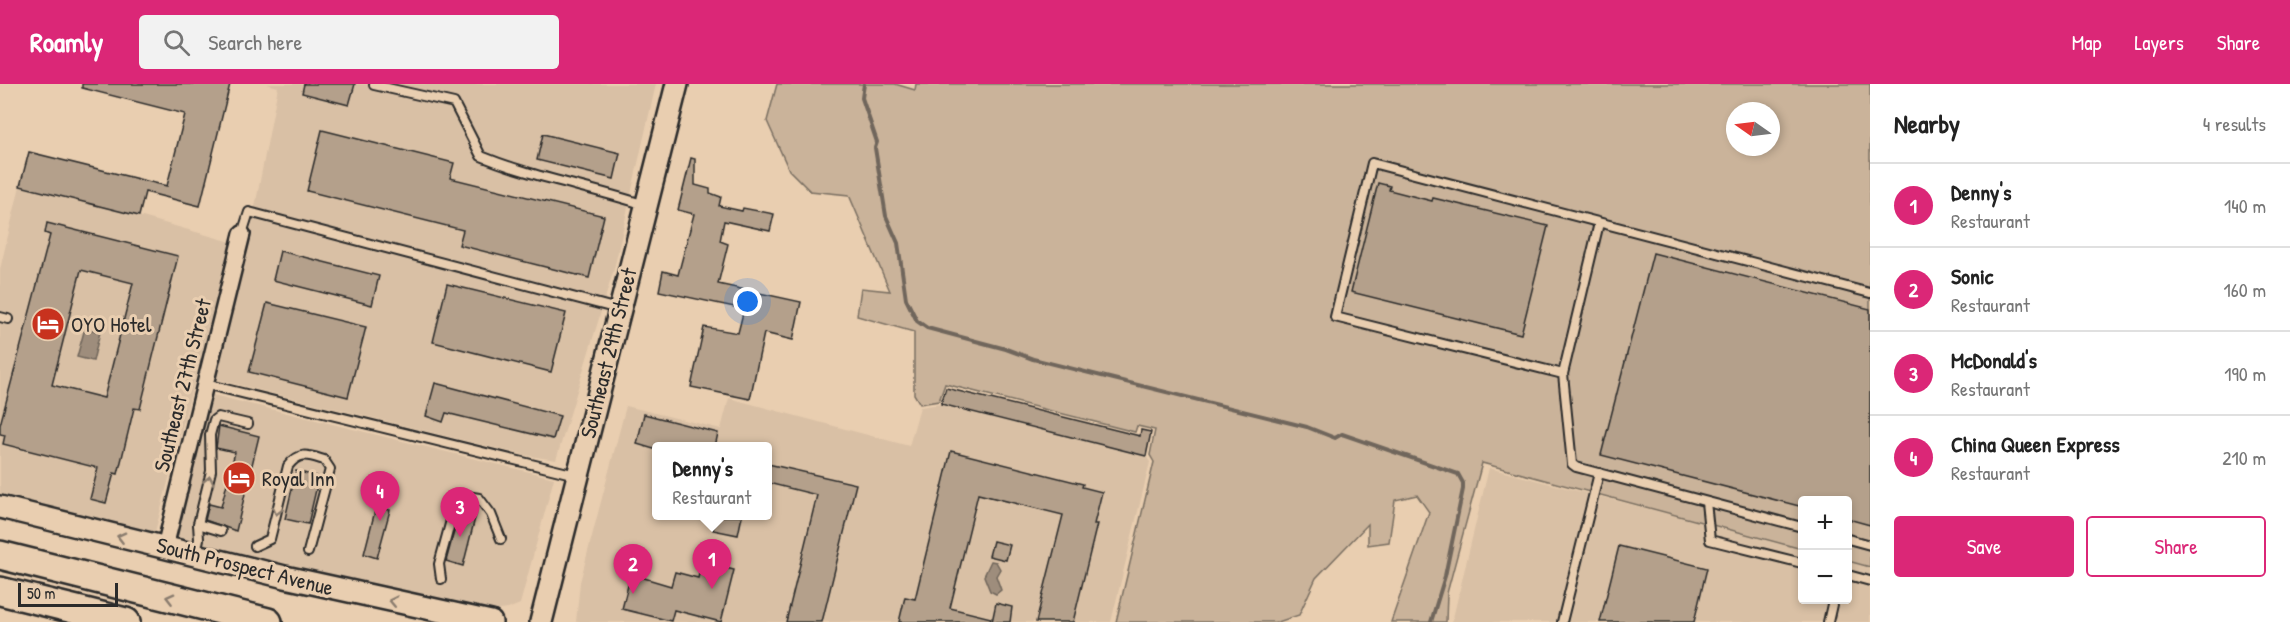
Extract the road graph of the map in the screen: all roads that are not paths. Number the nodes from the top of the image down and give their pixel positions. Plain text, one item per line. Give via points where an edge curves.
1 (677, 84) edge
2 (374, 85) edge
3 (646, 205) junction
4 (1599, 223) junction
5 (242, 234) joint
6 (1870, 293) edge
7 (619, 310) junction
8 (1563, 374) junction
9 (205, 384) junction
10 (248, 424) dead end
11 (194, 430) junction
12 (210, 435) junction
13 (1599, 473) junction
14 (577, 476) junction
15 (1706, 502) junction
16 (0, 507) edge
17 (198, 524) junction
18 (1798, 526) edge
19 (221, 531) dead end
20 (501, 539) dead end
21 (1852, 540) edge
22 (1870, 545) edge
23 (255, 546) dead end
24 (165, 547) junction
25 (308, 552) dead end
26 (0, 555) edge
27 (195, 555) junction
28 (1798, 563) edge
29 (1852, 576) edge
30 (441, 579) dead end
31 (1870, 580) edge
32 (0, 591) edge
33 (1832, 604) edge
34 (126, 622) edge
35 (268, 622) edge
36 (491, 622) edge
37 (541, 622) edge
38 (1562, 622) edge
39 (1828, 622) edge

1 - 3 main road, Southeast 29th Street
2 - 3 lane via 454,103 482,156 517,171
3 - 7 main road, Southeast 29th Street
4 - 6 lane
4 - 8 lane
4 - 8 lane via 1372,163 1335,317
5 - 7 lane via 249,212
5 - 9 street, Southeast 27th Street
7 - 14 main road, Southeast 29th Street
8 - 13 lane via 1572,464
9 - 11 street, Southeast 27th Street
9 - 14 lane
10 - 12 lane via 218,417
11 - 12 lane
11 - 24 street, Southeast 27th Street
17 -> 12 lane via 211,471
13 - 15 lane
13 - 38 lane
14 - 37 main road, Southeast 29th Street
15 - 18 lane
15 - 28 lane via 1710,540
24 -> 16 main road, South Prospect Avenue
17 - 19 lane
17 - 27 lane
20 - 30 lane via 479,498 467,496 456,502 439,564
21 - 22 lane
25 -> 23 lane via 330,470 324,460 307,455 294,458 288,466 270,539
24 - 27 main road, South Prospect Avenue
35 -> 26 highway
36 -> 27 main road, South Prospect Avenue
29 - 31 lane
32 - 34 highway
33 - 39 lane

